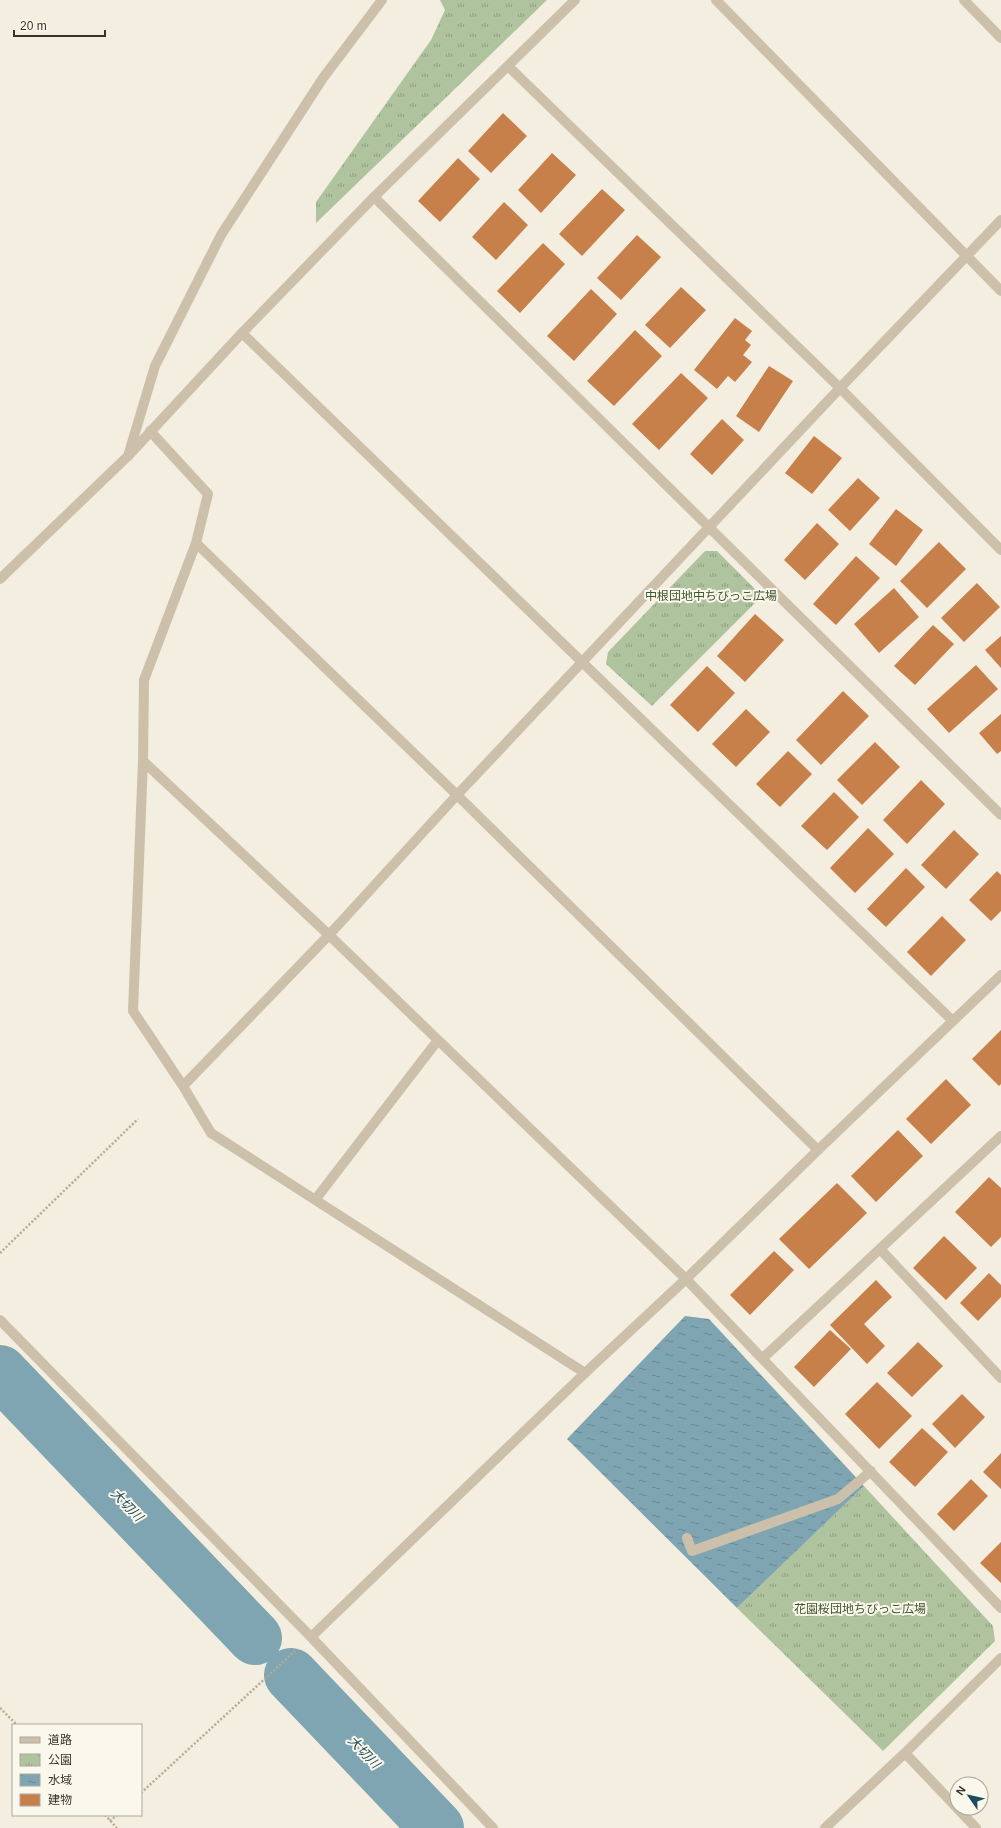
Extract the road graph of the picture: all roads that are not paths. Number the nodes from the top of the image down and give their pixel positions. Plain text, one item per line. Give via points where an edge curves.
1 (382, 0) edge
2 (575, 0) edge
3 (716, 0) edge
4 (964, 0) edge
5 (1001, 38) edge
6 (508, 66) junction
7 (374, 197) junction
8 (1001, 220) edge
9 (966, 257) junction
10 (1001, 292) edge
11 (242, 333) junction
12 (840, 388) junction
13 (150, 431) junction
14 (128, 456) junction
15 (710, 527) junction
16 (196, 543) junction
17 (1001, 550) edge
18 (0, 579) edge
19 (583, 661) junction
20 (143, 761) junction
21 (457, 795) junction
22 (1001, 815) edge
23 (329, 935) junction
24 (1001, 975) edge
25 (953, 1021) junction
26 (438, 1040) junction
27 (183, 1086) junction
28 (1000, 1141) edge
29 (818, 1150) junction
30 (315, 1200) junction
31 (881, 1250) junction
32 (686, 1280) junction
33 (0, 1320) edge
34 (763, 1358) junction
35 (585, 1373) junction
36 (1001, 1378) edge
37 (871, 1471) junction
38 (687, 1538) dead end
39 (1001, 1608) edge
40 (311, 1637) junction
41 (1001, 1658) edge
42 (905, 1753) junction
43 (493, 1828) edge
44 (826, 1828) edge
45 (976, 1828) edge

1 - 14 street via 323,78 221,235 155,366
2 - 6 street
3 - 9 street
4 - 5 street
6 - 7 street
6 - 12 street
7 - 11 street
7 - 15 street
8 - 9 street
9 - 10 street
9 - 12 street
11 - 13 street
11 - 19 street
12 - 15 street
12 - 17 street
13 - 14 street
13 - 16 street via 208,494
14 - 18 street
15 - 19 street
15 - 22 street
16 - 20 street via 144,680
16 - 21 street
19 - 21 street
19 - 25 street
20 - 23 street
20 - 27 street via 133,1011
21 - 23 street
21 - 29 street
23 - 26 street
23 - 27 street
24 - 25 street
25 - 29 street
26 - 30 street
26 - 32 street
27 - 30 street via 211,1133
28 - 31 street
29 - 32 street
30 - 35 street
31 - 34 street
31 - 36 street
32 - 34 street
32 - 35 street
33 - 40 street
34 - 37 street
35 - 40 street
37 - 38 street via 838,1499 692,1550
37 - 39 street
40 - 43 street
41 - 42 street
42 - 44 street
42 - 45 street

